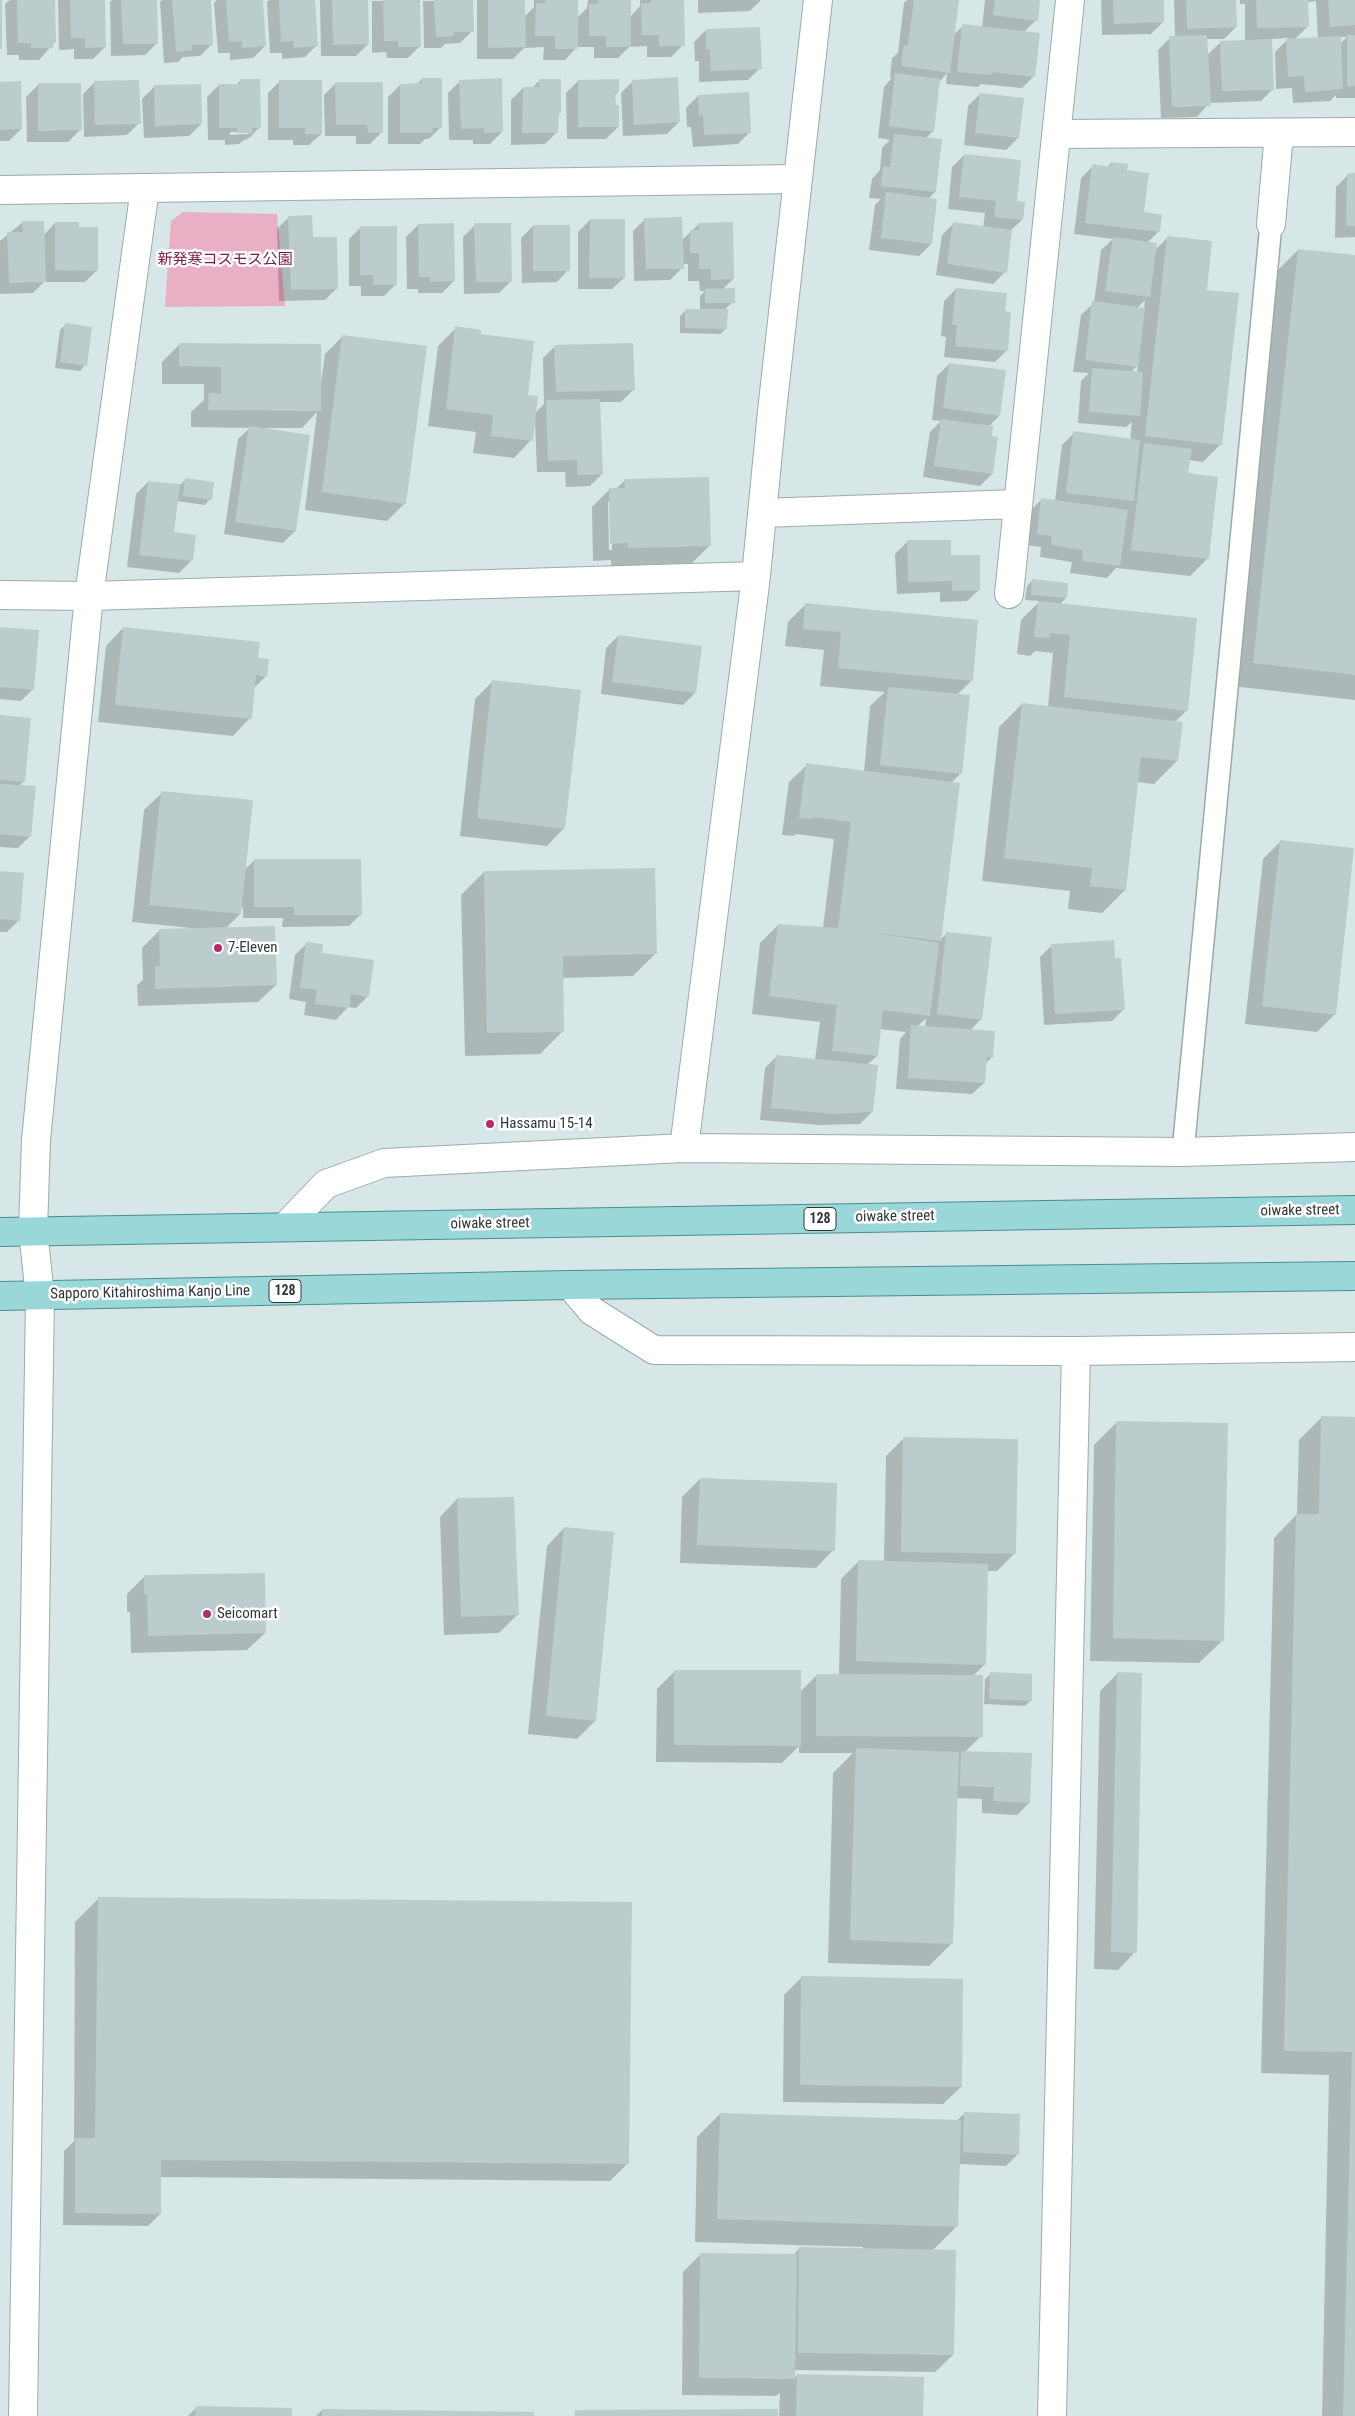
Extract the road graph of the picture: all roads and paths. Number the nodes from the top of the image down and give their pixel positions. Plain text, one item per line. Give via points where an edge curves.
1 (818, 0) edge
2 (1070, 0) edge
3 (1355, 132) edge
4 (1279, 133) junction
5 (1056, 134) junction
6 (797, 179) junction
7 (145, 188) junction
8 (0, 190) edge
9 (1272, 224) joint
10 (1017, 504) junction
11 (762, 513) junction
12 (756, 576) junction
13 (0, 594) edge
14 (1009, 594) dead end
15 (89, 596) junction
16 (1355, 1147) edge
17 (684, 1148) junction
18 (1183, 1152) junction
19 (1355, 1210) edge
20 (285, 1227) junction
21 (33, 1231) junction
22 (0, 1232) edge
23 (1355, 1276) edge
24 (570, 1285) junction
25 (0, 1296) edge
26 (40, 1296) junction
27 (1355, 1347) edge
28 (1076, 1351) junction
29 (23, 2416) edge
30 (1052, 2416) edge

1 - 6 street
2 - 5 street
3 - 4 street
4 - 5 street
4 - 9 street
5 - 10 street
6 - 7 street
6 - 11 street
7 - 8 street
7 - 15 street
9 - 18 lane
10 - 11 street
10 - 14 street
11 - 12 street
12 - 15 street
12 - 17 street
13 - 15 street
15 - 21 street via 36,1140
16 - 18 street
17 - 18 street
17 - 20 street via 384,1163 326,1184
19 - 20 main road, oiwake street / 128
20 - 21 main road, 128
21 - 22 main road, 128
21 - 26 street
23 - 24 main road, 128
24 - 26 main road, Sapporo Kitahiroshima Kanjo Line / 128
24 - 28 street via 592,1311 654,1350
25 - 26 main road, Sapporo Kitahiroshima Kanjo Line / 128
26 - 29 street
27 - 28 street
28 - 30 street

